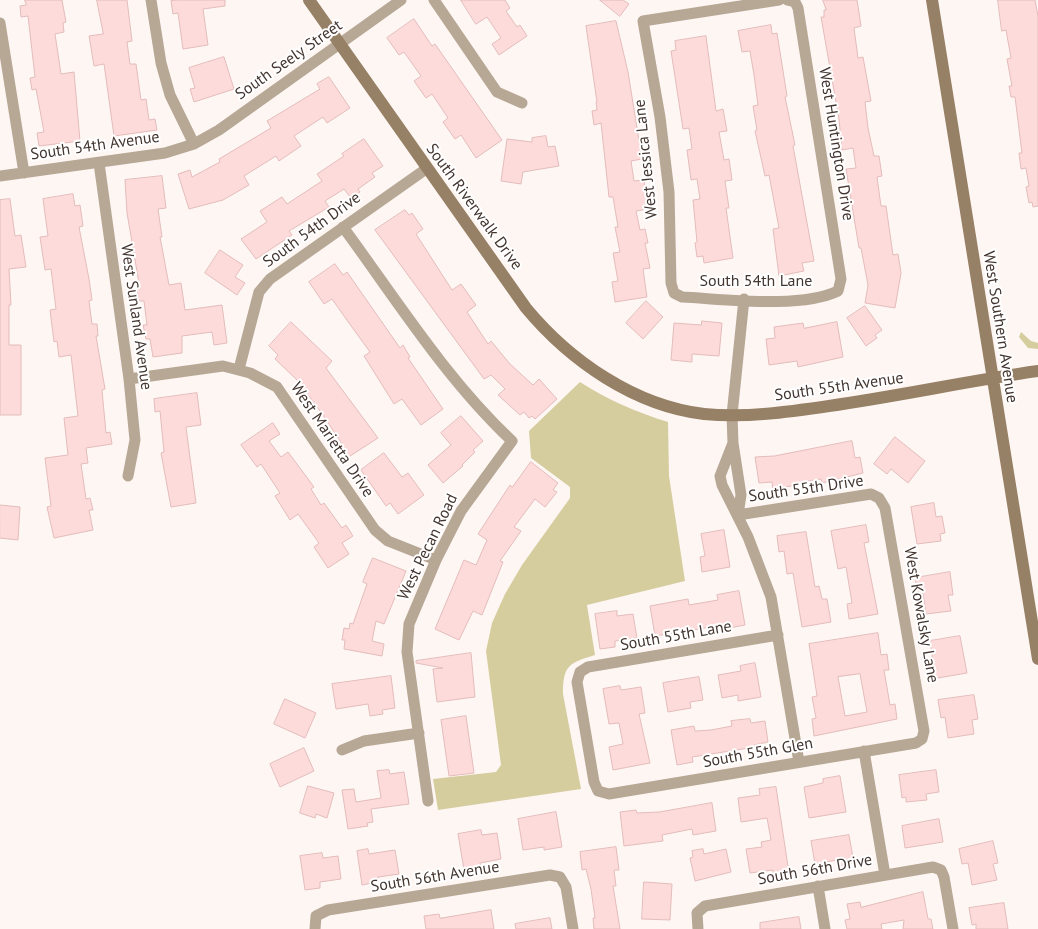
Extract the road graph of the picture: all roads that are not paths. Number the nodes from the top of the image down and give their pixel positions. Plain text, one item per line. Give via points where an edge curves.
1 (151, 0) edge
2 (309, 0) edge
3 (401, 0) edge
4 (434, 0) edge
5 (780, 0) edge
6 (932, 0) edge
7 (791, 1) edge
8 (705, 6) edge
9 (0, 23) edge
10 (339, 44) junction
11 (522, 103) dead end
12 (194, 144) junction
13 (98, 163) junction
14 (426, 169) junction
15 (24, 173) junction
16 (0, 176) edge
17 (343, 227) junction
18 (838, 291) joint
19 (674, 294) joint
20 (744, 299) junction
21 (239, 369) junction
22 (1038, 371) edge
23 (129, 379) junction
24 (992, 379) junction
25 (646, 398) joint
26 (732, 415) junction
27 (733, 443) junction
28 (128, 476) dead end
29 (740, 482) junction
30 (722, 485) junction
31 (879, 498) joint
32 (738, 515) junction
33 (436, 560) junction
34 (778, 635) junction
35 (1037, 644) edge
36 (1038, 659) edge
37 (419, 732) junction
38 (922, 739) joint
39 (342, 750) dead end
40 (864, 751) junction
41 (799, 762) junction
42 (598, 792) joint
43 (428, 801) dead end
44 (885, 875) junction
45 (818, 886) junction
46 (315, 929) edge
47 (573, 929) edge
48 (698, 929) edge
49 (825, 929) edge
50 (953, 929) edge

1 - 12 street via 161,63 170,95
2 - 10 street, South Riverwalk Drive
3 - 10 street, South Seely Street
4 - 11 street via 497,92
5 - 8 street
6 - 24 street, West Southern Avenue
7 - 18 street, West Huntington Drive via 798,8 841,279
8 - 19 street, West Jessica Lane via 643,21 660,116 669,192
9 - 15 street
10 - 12 street, South Seely Street via 219,130
10 - 14 street, South Riverwalk Drive
12 - 13 street, South 54th Avenue via 165,153
13 - 15 street, South 54th Avenue
13 - 23 street, West Sunland Avenue
14 - 17 street, South 54th Drive
14 - 25 street, South Riverwalk Drive via 547,333 584,363
15 - 16 street, South 54th Avenue
17 - 21 street, South 54th Drive via 270,279 259,292
17 - 33 street, West Pecan Road via 452,375 512,441 461,511
18 - 20 street, South 54th Lane via 827,296 789,301
19 - 20 street, South 54th Lane
20 - 26 street
21 - 23 street, West Marietta Drive via 223,366
21 - 33 street, West Marietta Drive via 277,387 375,530 388,541
22 - 24 street, South 55th Avenue
23 - 28 street, West Sunland Avenue via 135,440
24 - 26 street, South 55th Avenue via 804,409
24 - 35 street, West Southern Avenue
25 - 26 street, South 55th Avenue via 694,412
26 - 27 street
27 - 29 street
27 - 30 street via 720,476
29 - 30 street
29 - 32 street
30 - 32 street
31 - 32 street, South 55th Drive via 871,494
31 - 38 street, West Kowalsky Lane via 887,517 924,731
32 - 34 street via 768,588
33 - 37 street, West Pecan Road via 406,635
34 - 41 street
34 - 42 street, South 55th Lane via 588,667 580,672 577,682
35 - 36 street, West Southern Avenue
37 - 39 street via 364,741
37 - 43 street, West Pecan Road
38 - 40 street, South 55th Glen via 916,743
40 - 41 street, South 55th Glen
40 - 44 street
41 - 42 street, South 55th Glen via 609,794
44 - 45 street, South 56th Drive
44 - 50 street, South 56th Drive via 933,867 941,870
45 - 48 street, South 56th Drive via 705,906 697,913
45 - 49 street
46 - 47 street, South 56th Avenue via 316,916 328,910 550,875 560,876 566,887

